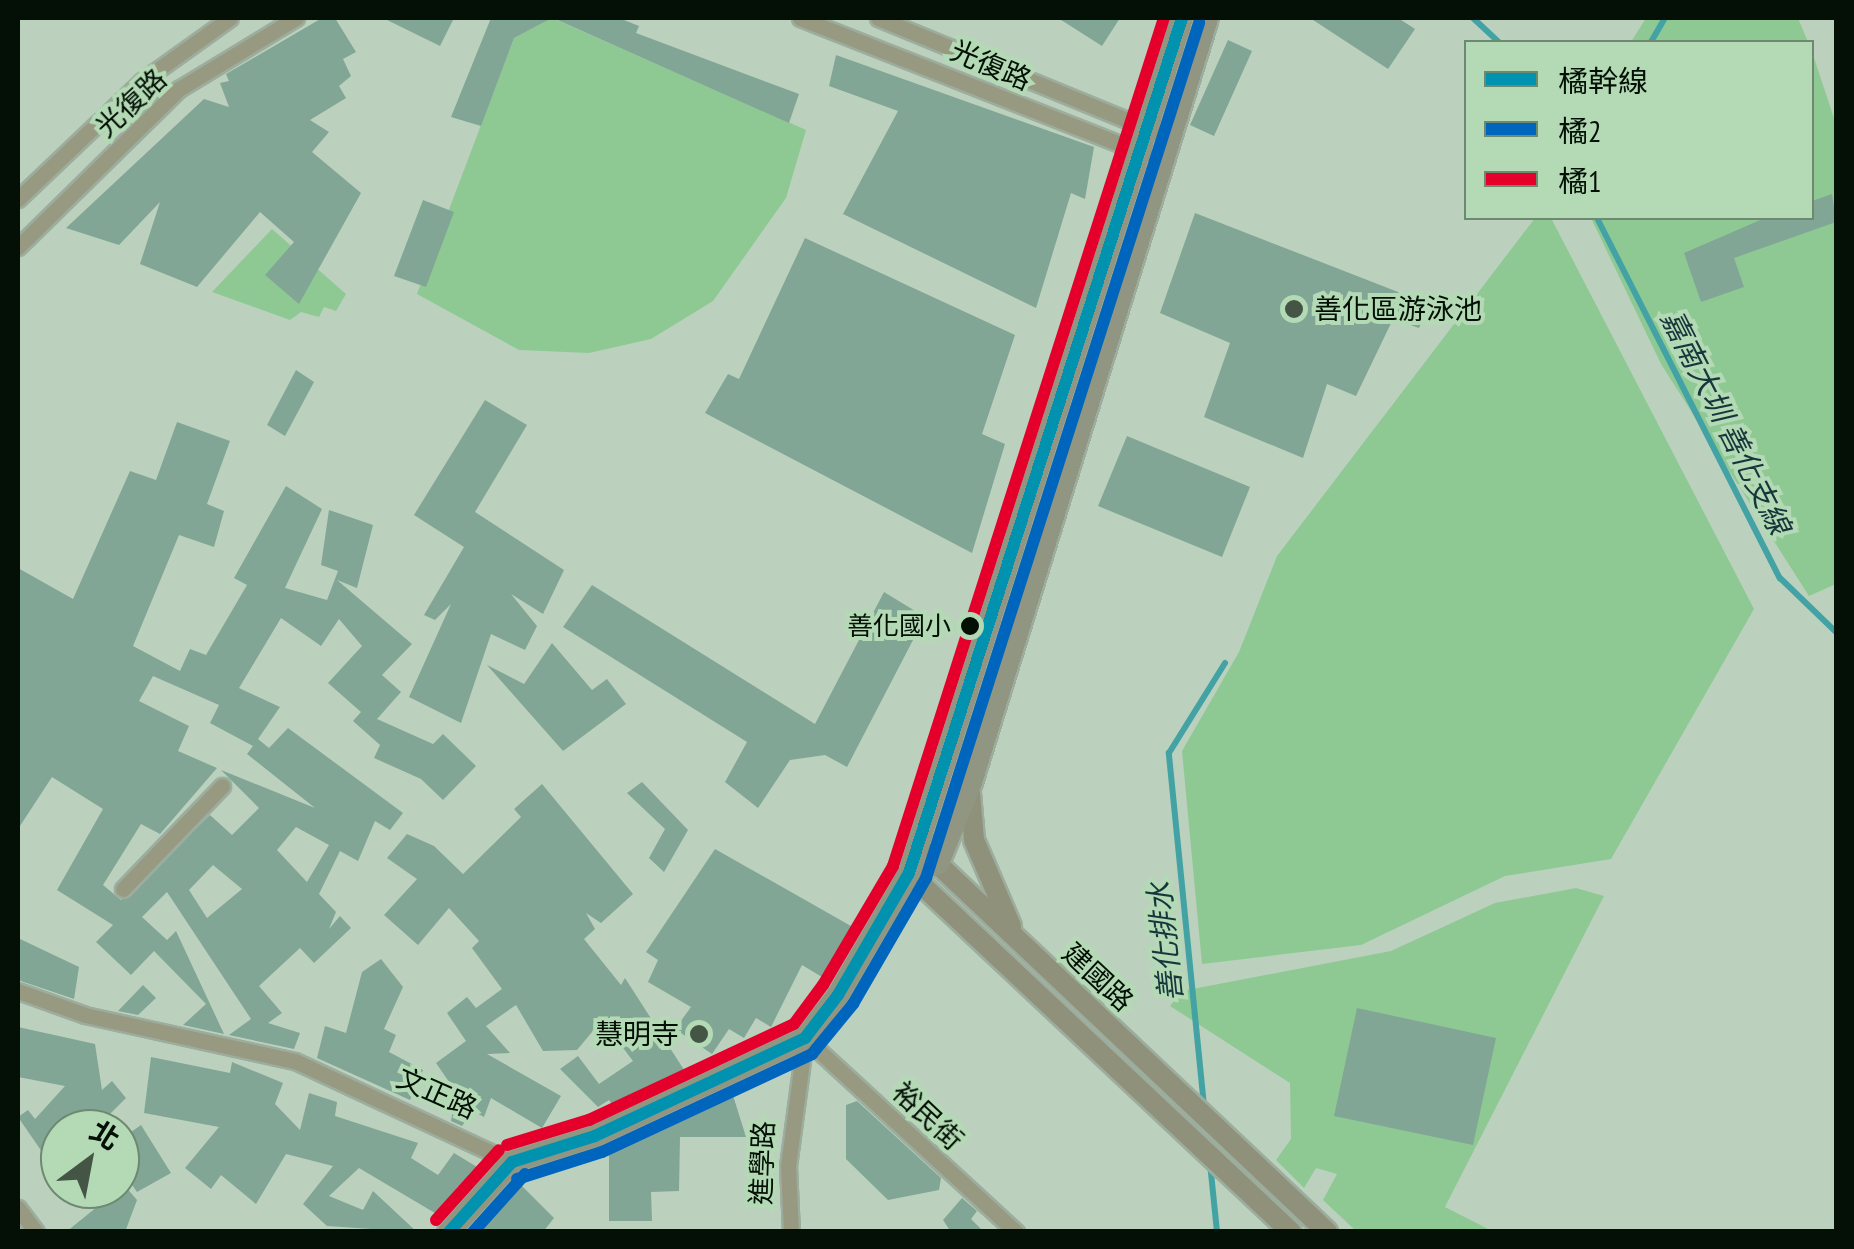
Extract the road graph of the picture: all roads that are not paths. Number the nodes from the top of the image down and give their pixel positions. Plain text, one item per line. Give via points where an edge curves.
1 (230, 18) edge
2 (296, 18) edge
3 (800, 18) edge
4 (878, 18) edge
5 (1182, 18) edge
6 (1207, 18) edge
7 (1146, 128) junction
8 (1166, 148) junction
9 (1140, 152) junction
10 (18, 199) edge
11 (18, 248) edge
12 (971, 782) junction
13 (222, 786) dead end
14 (917, 845) junction
15 (938, 863) junction
16 (909, 873) junction
17 (124, 889) dead end
18 (1016, 937) junction
19 (18, 990) edge
20 (805, 1038) junction
21 (512, 1162) junction
22 (18, 1208) edge
23 (36, 1232) edge
24 (449, 1232) edge
25 (790, 1232) edge
26 (1016, 1232) edge
27 (1290, 1232) edge
28 (1327, 1232) edge

1 - 10 street, 光復路 via 142,82
2 - 11 street, 光復路 via 179,89
3 - 9 street, 光復路
4 - 7 street, 光復路
5 - 7 main road
6 - 8 main road
7 - 8 street, 光復路
7 - 9 main road
8 - 9 street, 光復路
8 - 12 main road
9 - 14 main road
12 - 15 main road
12 - 18 street via 974,840
13 - 17 street
14 - 15 street, 建國路
14 - 16 main road
15 - 16 main road
15 - 18 street, 建國路
16 - 20 main road
16 - 27 street, 建國路
18 - 28 street, 建國路
19 - 21 street, 文正路 via 85,1015 295,1060
20 - 21 main road via 595,1136
20 - 25 street, 進學路 via 788,1166
20 - 26 street, 裕民街
21 - 24 main road
22 - 23 street

